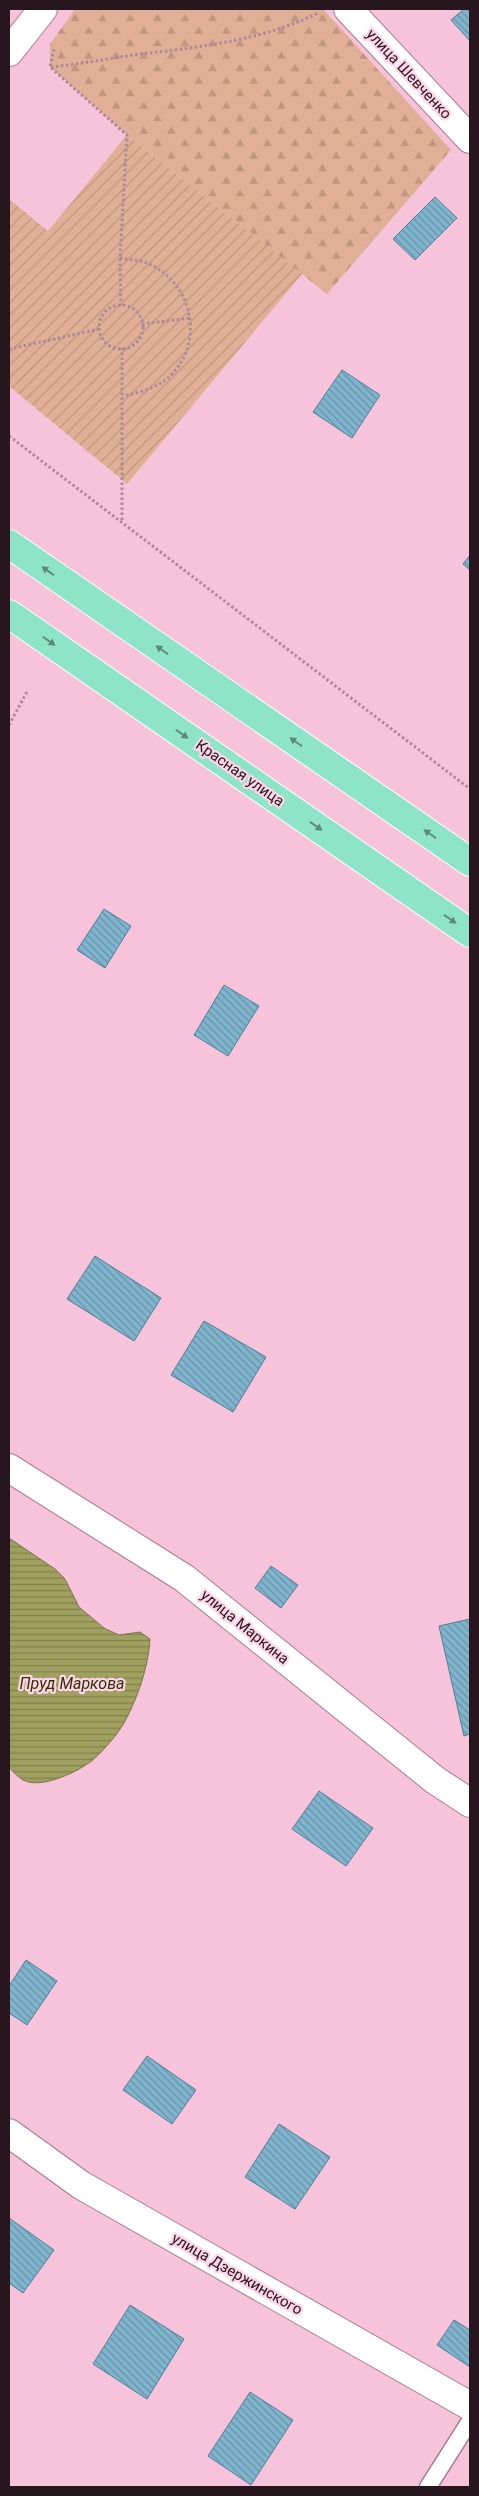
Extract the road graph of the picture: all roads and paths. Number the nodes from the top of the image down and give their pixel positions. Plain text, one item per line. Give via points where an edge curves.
1 (43, 9) edge
2 (348, 9) edge
3 (320, 12) dead end
4 (55, 43) dead end
5 (9, 52) edge
6 (50, 68) junction
7 (470, 139) edge
8 (120, 258) junction
9 (120, 305) junction
10 (190, 318) junction
11 (142, 324) junction
12 (100, 329) junction
13 (122, 348) junction
14 (9, 349) edge
15 (123, 396) junction
16 (9, 436) edge
17 (122, 521) junction
18 (9, 544) edge
19 (9, 614) edge
20 (28, 690) dead end
21 (9, 725) edge
22 (470, 788) edge
23 (470, 862) edge
24 (470, 933) edge
25 (9, 1468) edge
26 (470, 1803) edge
27 (9, 2133) edge
28 (470, 2406) edge
29 (470, 2421) edge
30 (428, 2487) edge

1 - 5 street
2 - 7 street, улица Шевченко
3 - 6 path via 298,23 191,49
4 - 6 path
6 - 8 path via 127,134
8 - 9 path
8 - 10 path via 146,263 165,273 187,303
9 - 11 path via 136,311
9 - 12 path via 104,313
10 - 11 path
10 - 15 path via 190,339 174,372 143,392
11 - 13 path via 140,337 129,347
12 - 13 path via 108,345
12 - 14 path
13 - 15 path
15 - 17 path
16 - 17 path
17 - 22 path
23 -> 18 highway
19 -> 24 highway, Красная улица
20 - 21 path
25 - 26 street, улица Маркина via 184,1578 435,1780
27 - 28 street, улица Дзержинского via 81,2185
29 - 30 lane

